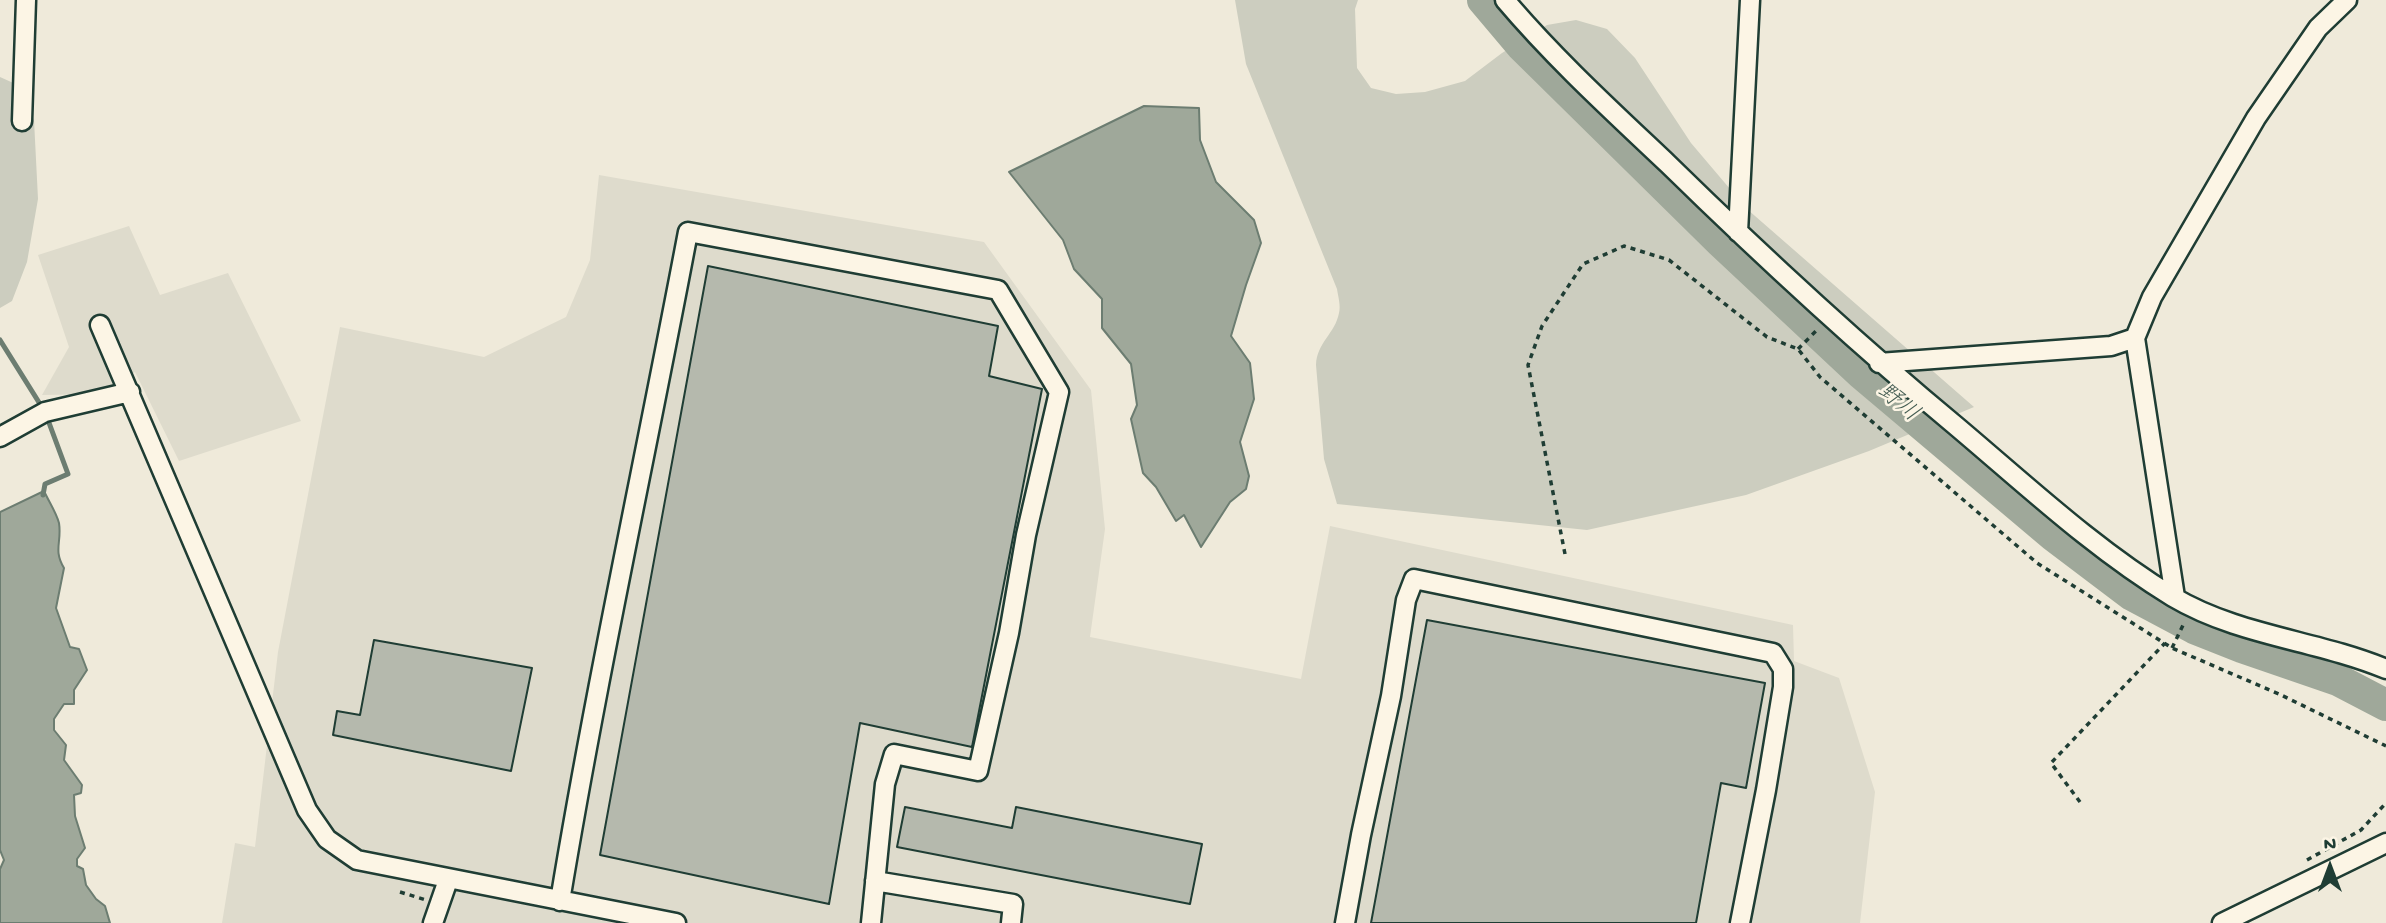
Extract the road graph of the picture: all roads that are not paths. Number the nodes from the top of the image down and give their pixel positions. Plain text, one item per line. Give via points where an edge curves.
1 (26, 0) edge
2 (1505, 0) edge
3 (1750, 0) edge
4 (2347, 0) edge
5 (22, 121) dead end
6 (1738, 232) junction
7 (100, 325) dead end
8 (2135, 338) junction
9 (1880, 363) junction
10 (130, 392) junction
11 (0, 437) edge
12 (2175, 597) junction
13 (2386, 669) edge
14 (2386, 843) edge
15 (448, 880) junction
16 (875, 881) junction
17 (560, 901) junction
18 (433, 923) edge
19 (676, 923) edge
20 (871, 923) edge
21 (1011, 923) edge
22 (1345, 923) edge
23 (1740, 923) edge
24 (2222, 923) edge

1 - 5 street
2 - 6 street via 1540,41
3 - 6 street
4 - 8 street via 2318,28 2256,118 2152,297
6 - 9 street
7 - 10 street
8 - 9 street via 2111,346
8 - 12 street
9 - 12 street via 2101,548
10 - 11 street via 45,412
10 - 15 street via 307,810 327,839 357,860
12 - 13 street via 2224,622
14 - 24 street
15 - 17 street
15 - 18 street
16 - 17 street via 885,784 894,754 978,771 1059,391 998,290 688,232 582,767
16 - 20 street
16 - 21 street via 1013,904
17 - 19 street
22 - 23 street via 1406,600 1414,579 1773,653 1783,669 1783,687

